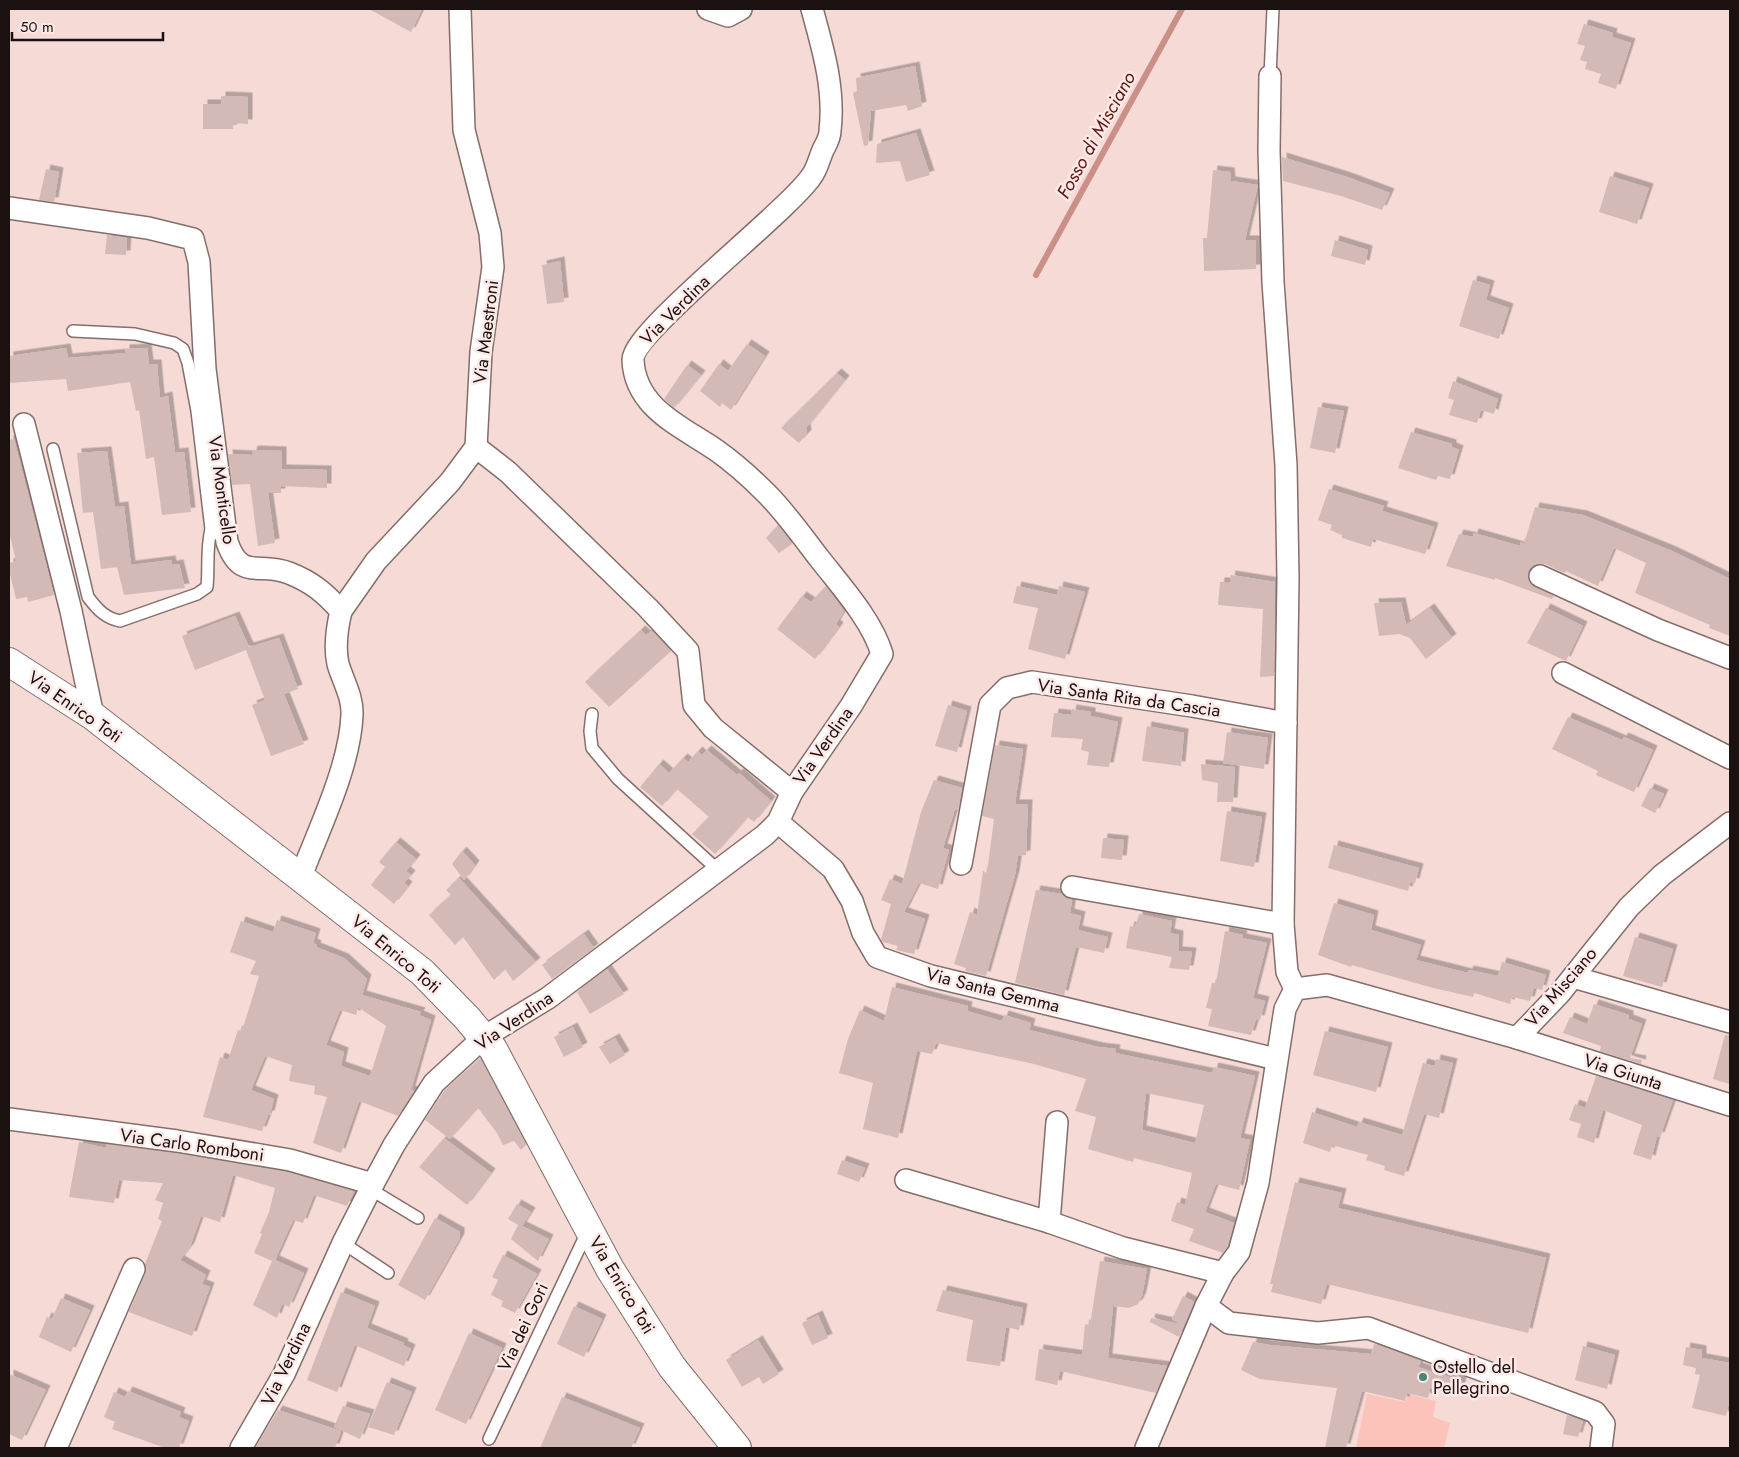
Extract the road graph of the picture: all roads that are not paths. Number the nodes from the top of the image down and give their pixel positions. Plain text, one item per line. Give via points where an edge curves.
1 (460, 9) edge
2 (708, 9) edge
3 (741, 9) edge
4 (812, 9) edge
5 (1273, 9) edge
6 (1270, 76) joint
7 (9, 208) edge
8 (73, 331) dead end
9 (24, 424) dead end
10 (476, 447) junction
11 (53, 449) dead end
12 (211, 529) junction
13 (232, 556) junction
14 (1540, 576) dead end
15 (341, 611) junction
16 (1730, 658) edge
17 (9, 662) edge
18 (1563, 673) dead end
19 (592, 714) dead end
20 (93, 716) junction
21 (1286, 723) junction
22 (1730, 758) edge
23 (792, 792) junction
24 (778, 822) junction
25 (1730, 823) edge
26 (961, 864) dead end
27 (719, 871) junction
28 (301, 876) junction
29 (1072, 887) dead end
30 (1283, 924) junction
31 (1573, 977) junction
32 (1295, 989) junction
33 (1730, 1022) edge
34 (484, 1037) junction
35 (1517, 1038) junction
36 (1276, 1059) junction
37 (1730, 1105) edge
38 (9, 1119) edge
39 (1058, 1122) dead end
40 (906, 1180) dead end
41 (372, 1187) junction
42 (418, 1218) dead end
43 (1050, 1222) junction
44 (588, 1229) junction
45 (343, 1242) junction
46 (134, 1269) dead end
47 (388, 1272) dead end
48 (1223, 1273) junction
49 (1206, 1306) junction
50 (489, 1439) dead end
51 (56, 1448) edge
52 (241, 1448) edge
53 (737, 1448) edge
54 (1146, 1448) edge
55 (1601, 1448) edge

1 - 10 street, Via Maestroni via 464,130 490,233 494,267 481,352
2 - 3 street via 728,16
4 - 23 street, Via Verdina via 830,79 830,133 812,176 761,229 668,312 639,342 633,357 636,381 646,400 667,419 717,451 766,493 852,600 879,642 882,654
5 - 6 lane
6 - 21 street via 1272,272 1286,465
7 - 13 street, Via Monticello via 148,228 194,239 205,369
8 - 12 lane via 135,334 174,343 183,349 197,411
9 - 20 street via 71,612
10 - 15 street via 450,482 376,562
10 - 23 street via 508,472 688,650 694,705 719,734
11 - 12 lane via 88,597 96,609 110,619 120,621 206,588 209,572 206,546
12 - 13 lane via 220,546
13 - 15 street, Via Monticello via 242,566 288,572 322,590
14 - 16 street via 1658,630
15 - 28 street via 336,632 338,663 353,714 345,756
17 - 20 street, Via Enrico Toti
18 - 22 street
19 - 27 lane via 592,748 618,779
20 - 28 street, Via Enrico Toti
21 - 26 street, Via Santa Rita da Cascia via 1032,682 1007,688 990,705
21 - 30 street
23 - 24 street, Via Verdina
24 - 27 street, Via Verdina
24 - 36 street, Via Santa Gemma via 833,869 852,901 863,934 877,957 931,976
25 - 31 street, Via Misciano via 1662,875 1629,906
27 - 34 street, Via Verdina via 548,998
28 - 34 street, Via Enrico Toti via 422,972
29 - 30 street
30 - 32 street via 1287,972
31 - 33 street
31 - 35 street, Via Misciano
32 - 35 street, Via Misciano via 1327,985
32 - 36 street via 1285,1009
34 - 41 street, Via Verdina via 434,1083 394,1145
34 - 44 street, Via Enrico Toti
35 - 37 street, Via Giunta
36 - 48 street via 1258,1183 1239,1252
38 - 41 street, Via Carlo Romboni via 290,1160
39 - 43 street
40 - 43 street
41 - 42 lane
41 - 45 street, Via Verdina
43 - 48 street via 1124,1248
44 - 50 lane, Via dei Gori
44 - 53 street, Via Enrico Toti via 672,1367
45 - 47 lane
45 - 52 street, Via Verdina via 284,1374
46 - 51 street
48 - 49 street
49 - 54 street
49 - 55 street via 1229,1323 1318,1333 1368,1328 1422,1347 1595,1412 1604,1424

